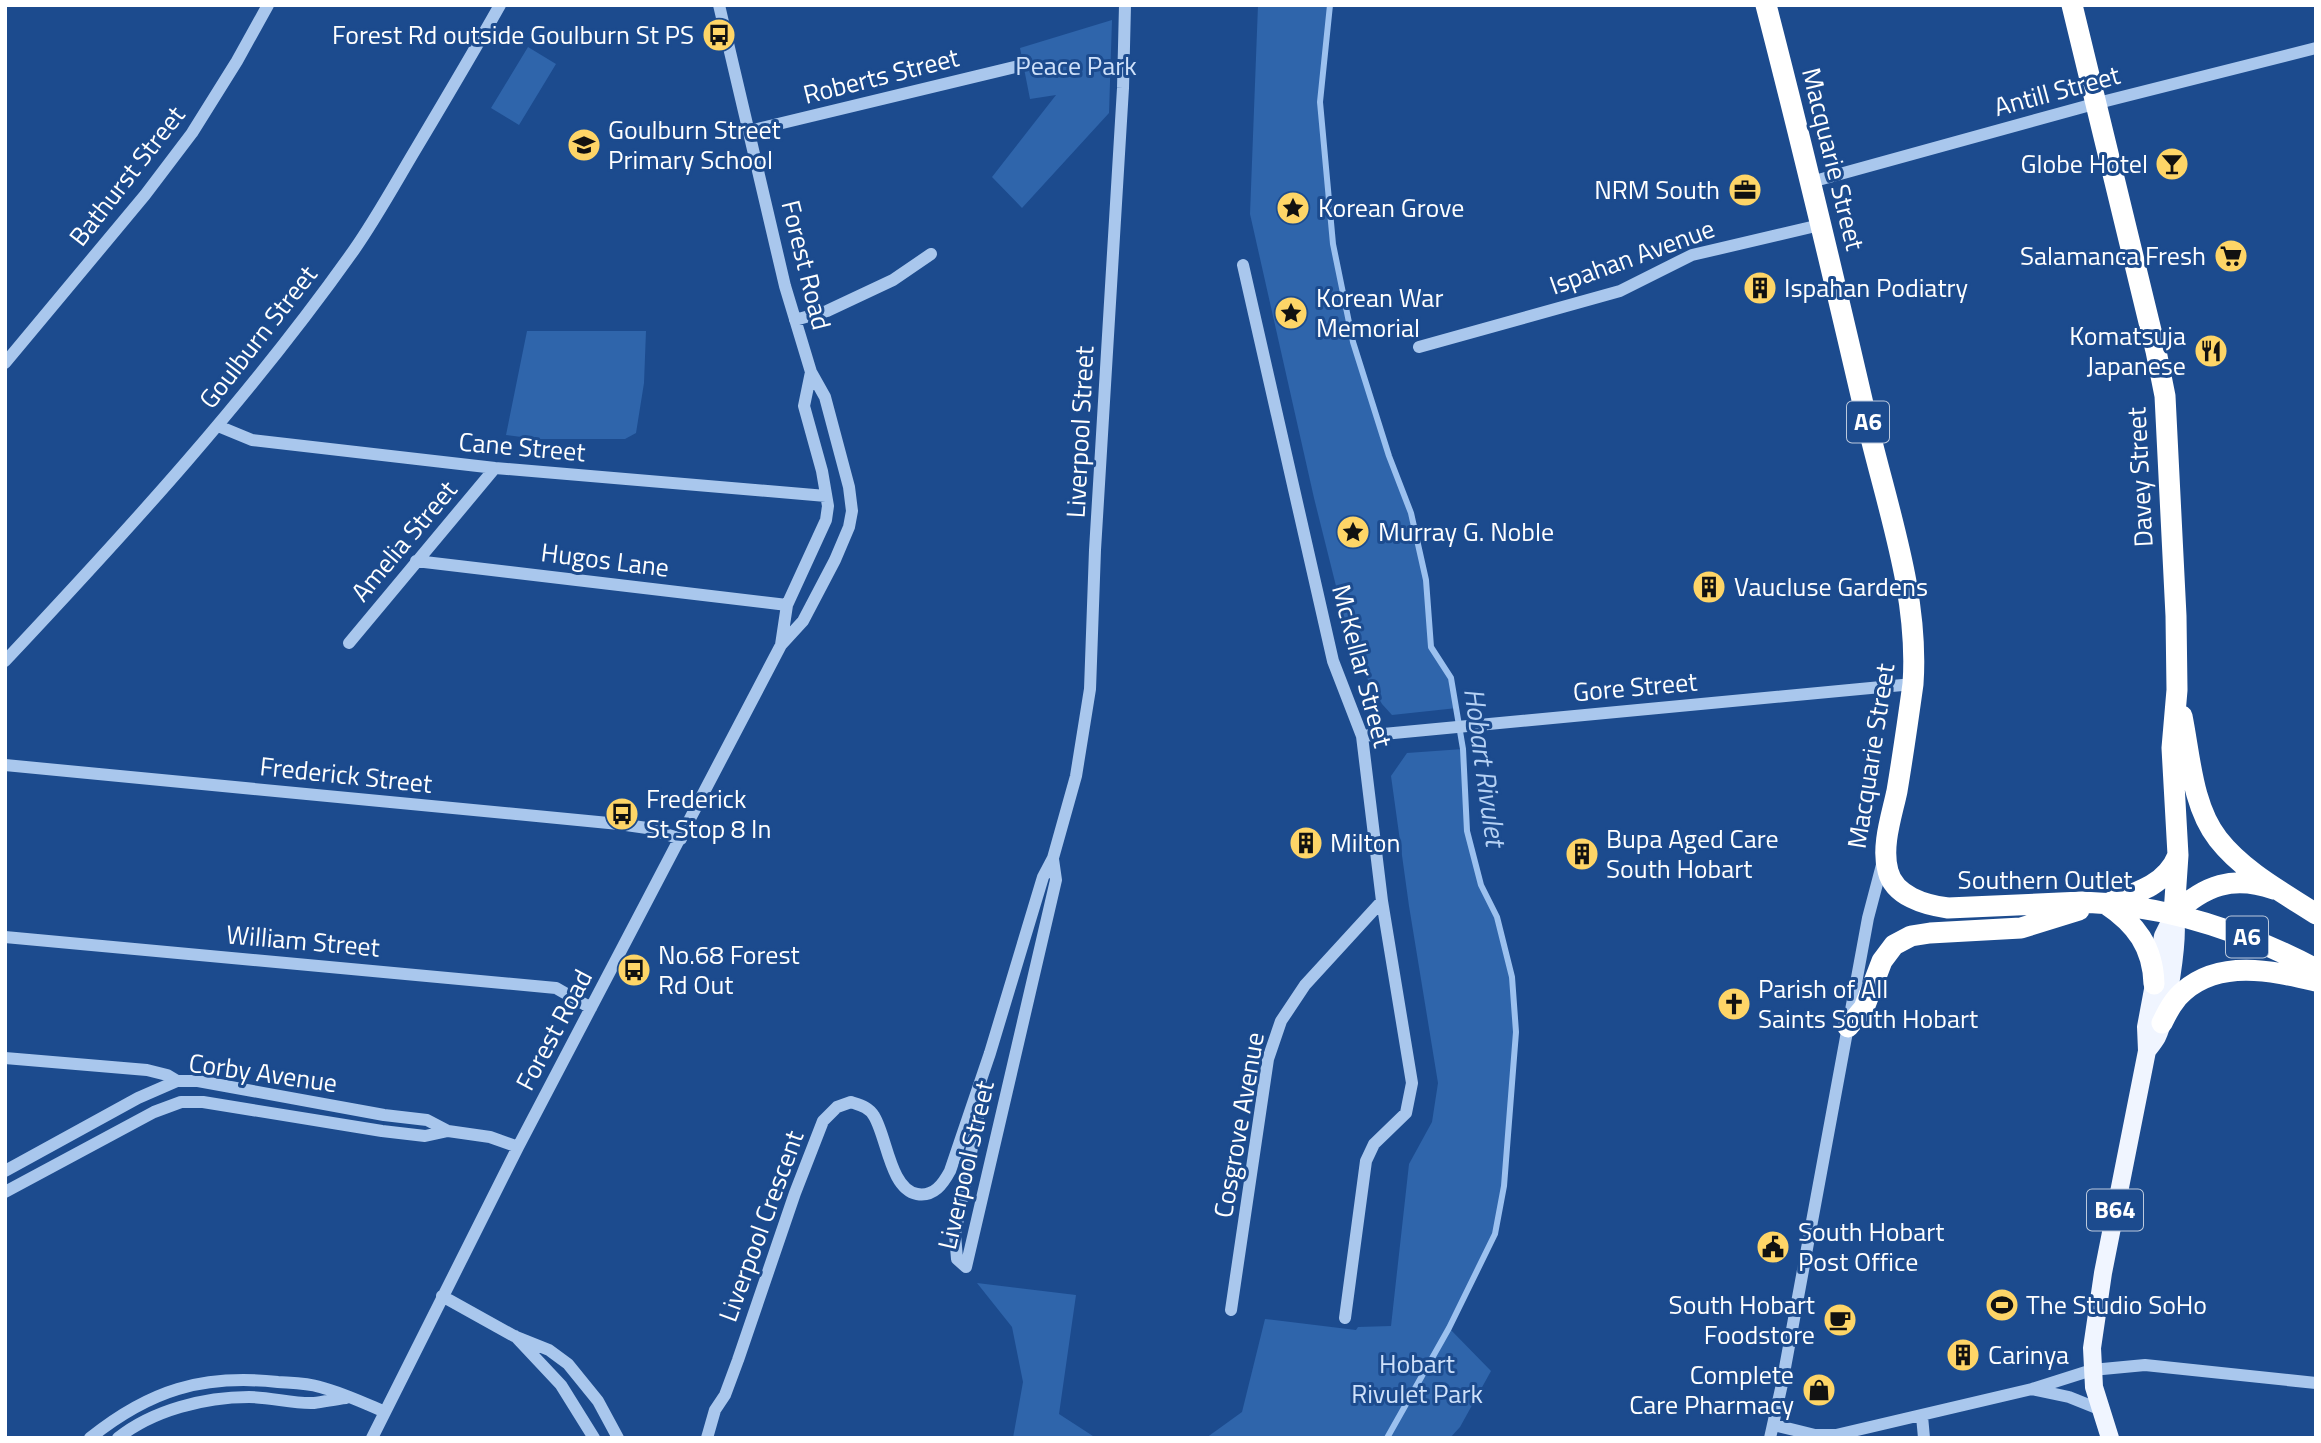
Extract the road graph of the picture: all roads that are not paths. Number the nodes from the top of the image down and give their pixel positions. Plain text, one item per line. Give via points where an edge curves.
1 (268, 5) edge
2 (500, 5) edge
3 (719, 5) edge
4 (1125, 5) edge
5 (1766, 5) edge
6 (2072, 5) edge
7 (2316, 48) edge
8 (1023, 65) dead end
9 (2094, 104) junction
10 (749, 131) junction
11 (1811, 183) junction
12 (1820, 225) junction
13 (931, 254) dead end
14 (1243, 265) dead end
15 (795, 320) junction
16 (1419, 347) dead end
17 (5, 363) edge
18 (811, 372) junction
19 (218, 426) junction
20 (495, 468) junction
21 (826, 496) junction
22 (416, 561) junction
23 (788, 605) junction
24 (349, 643) dead end
25 (781, 645) junction
26 (5, 661) edge
27 (1913, 684) junction
28 (2177, 690) junction
29 (1362, 736) junction
30 (5, 765) edge
31 (681, 839) junction
32 (1887, 844) junction
33 (2178, 855) junction
34 (1053, 858) junction
35 (2283, 892) junction
36 (1382, 901) junction
37 (2104, 903) junction
38 (2174, 914) junction
39 (2316, 914) edge
40 (5, 936) edge
41 (2316, 969) edge
42 (2316, 981) edge
43 (2154, 984) junction
44 (591, 1007) junction
45 (2162, 1023) junction
46 (1848, 1027) junction
47 (2147, 1051) junction
48 (990, 1053) junction
49 (5, 1058) edge
50 (177, 1081) junction
51 (448, 1131) junction
52 (518, 1147) junction
53 (5, 1171) edge
54 (941, 1187) joint
55 (5, 1192) edge
56 (442, 1296) junction
57 (1231, 1310) dead end
58 (1345, 1318) dead end
59 (514, 1336) junction
60 (2092, 1370) junction
61 (2316, 1383) edge
62 (2032, 1389) junction
63 (349, 1397) junction
64 (2099, 1409) junction
65 (385, 1412) junction
66 (1922, 1416) junction
67 (1772, 1432) edge
68 (90, 1438) edge
69 (118, 1438) edge
70 (372, 1438) edge
71 (594, 1438) edge
72 (618, 1438) edge
73 (707, 1438) edge
74 (1924, 1438) edge
75 (2110, 1438) edge

1 - 17 street, Bathurst Street via 192,133
2 - 19 street, Goulburn Street via 361,240
3 - 10 street, Forest Road
4 - 34 street, Liverpool Street via 1090,689 1076,776
5 - 11 highway, Macquarie Street / A6
6 - 9 highway, Davey Street / A6
7 - 9 street, Antill Street
8 - 10 street, Roberts Street
9 - 11 street, Antill Street
9 - 28 highway, Davey Street / A6 via 2165,396
10 - 15 street, Forest Road
11 - 12 highway, Macquarie Street / A6
12 - 16 street, Ispahan Avenue via 1692,255 1620,291
12 - 27 highway, Macquarie Street / A6 via 1909,596
13 - 15 street via 893,280 827,311
14 - 29 street, McKellar Street via 1333,661
15 - 18 street, Forest Road
18 - 21 street, Forest Road via 804,406
18 - 25 street, Forest Road via 825,397 852,511 835,560 803,621
19 - 20 street, Cane Street via 252,440
19 - 26 street, Goulburn Street
20 - 21 street, Cane Street
20 - 22 street, Amelia Street
21 - 23 street, Forest Road via 827,520
22 - 23 street, Hugos Lane
22 - 24 street, Amelia Street
23 - 25 street, Forest Road
25 - 31 street, Forest Road
27 - 29 street, Gore Street
27 - 32 highway, Macquarie Street / A6
28 - 33 highway, Davey Street / A6 via 2172,748
28 - 35 highway, A6 via 2198,794 2216,837 2239,862
29 - 36 street, McKellar Street
30 - 31 street, Frederick Street via 619,824
31 - 44 street, Forest Road
32 - 37 highway, Southern Outlet / A6 via 1888,871 1896,887 1910,898 1934,906
32 - 46 street, Macquarie Street
33 - 37 highway via 2172,869 2152,887
33 - 38 highway, Davey Street / A6
34 - 48 street, Liverpool Street via 1043,877
34 - 48 street, Liverpool Street via 1056,880 966,1267 957,1259 956,1234
35 - 38 highway via 2226,883 2203,891
35 - 39 highway, A6
36 - 57 street, Cosgrove Avenue via 1305,985 1281,1021 1268,1059
36 - 58 street, McKellar Street via 1412,1083 1406,1113 1374,1144 1366,1161
37 - 38 highway, Southern Outlet / A6
37 - 43 highway via 2127,918 2143,939
37 - 46 highway via 2021,928 1911,936 1894,945 1882,961 1864,1008
38 - 41 highway, Southern Outlet / A6 via 2271,945
38 - 43 main road, Davey Street / B64 via 2164,930
38 - 45 main road, Davey Street / B64 via 2176,939
40 - 44 street, William Street via 556,988
42 - 45 highway via 2252,970 2217,972 2183,991
43 - 47 main road, Davey Street / B64
44 - 52 street, Forest Road
45 - 47 main road, Davey Street / B64
46 - 67 street, Macquarie Street
47 - 60 main road, Davey Street / B64 via 2103,1273
48 - 54 street, Liverpool Street
49 - 50 street via 148,1070
50 - 51 street, Corby Avenue via 427,1120
50 - 53 street, Corby Avenue
51 - 52 street, Corby Avenue
51 - 55 street, Corby Avenue via 425,1136 181,1102
52 - 56 street, Forest Road
54 - 73 street, Liverpool Crescent via 925,1196 909,1192 898,1180 873,1114 864,1106 851,1102 837,1107 823,1121
56 - 59 street
56 - 65 street, Forest Road
59 - 71 street via 561,1385
59 - 72 street via 549,1350 568,1364 598,1401
60 - 61 street via 2145,1365
60 - 62 street
60 - 64 main road, Davey Street / B64
62 - 64 street
62 - 66 street
63 - 65 street
63 - 68 street via 317,1386 217,1380 156,1396
63 - 69 street via 312,1403 219,1398 154,1418
64 - 75 main road, Davey Street / B64
65 - 70 street, Forest Road
66 - 67 street via 1825,1436
66 - 74 street

